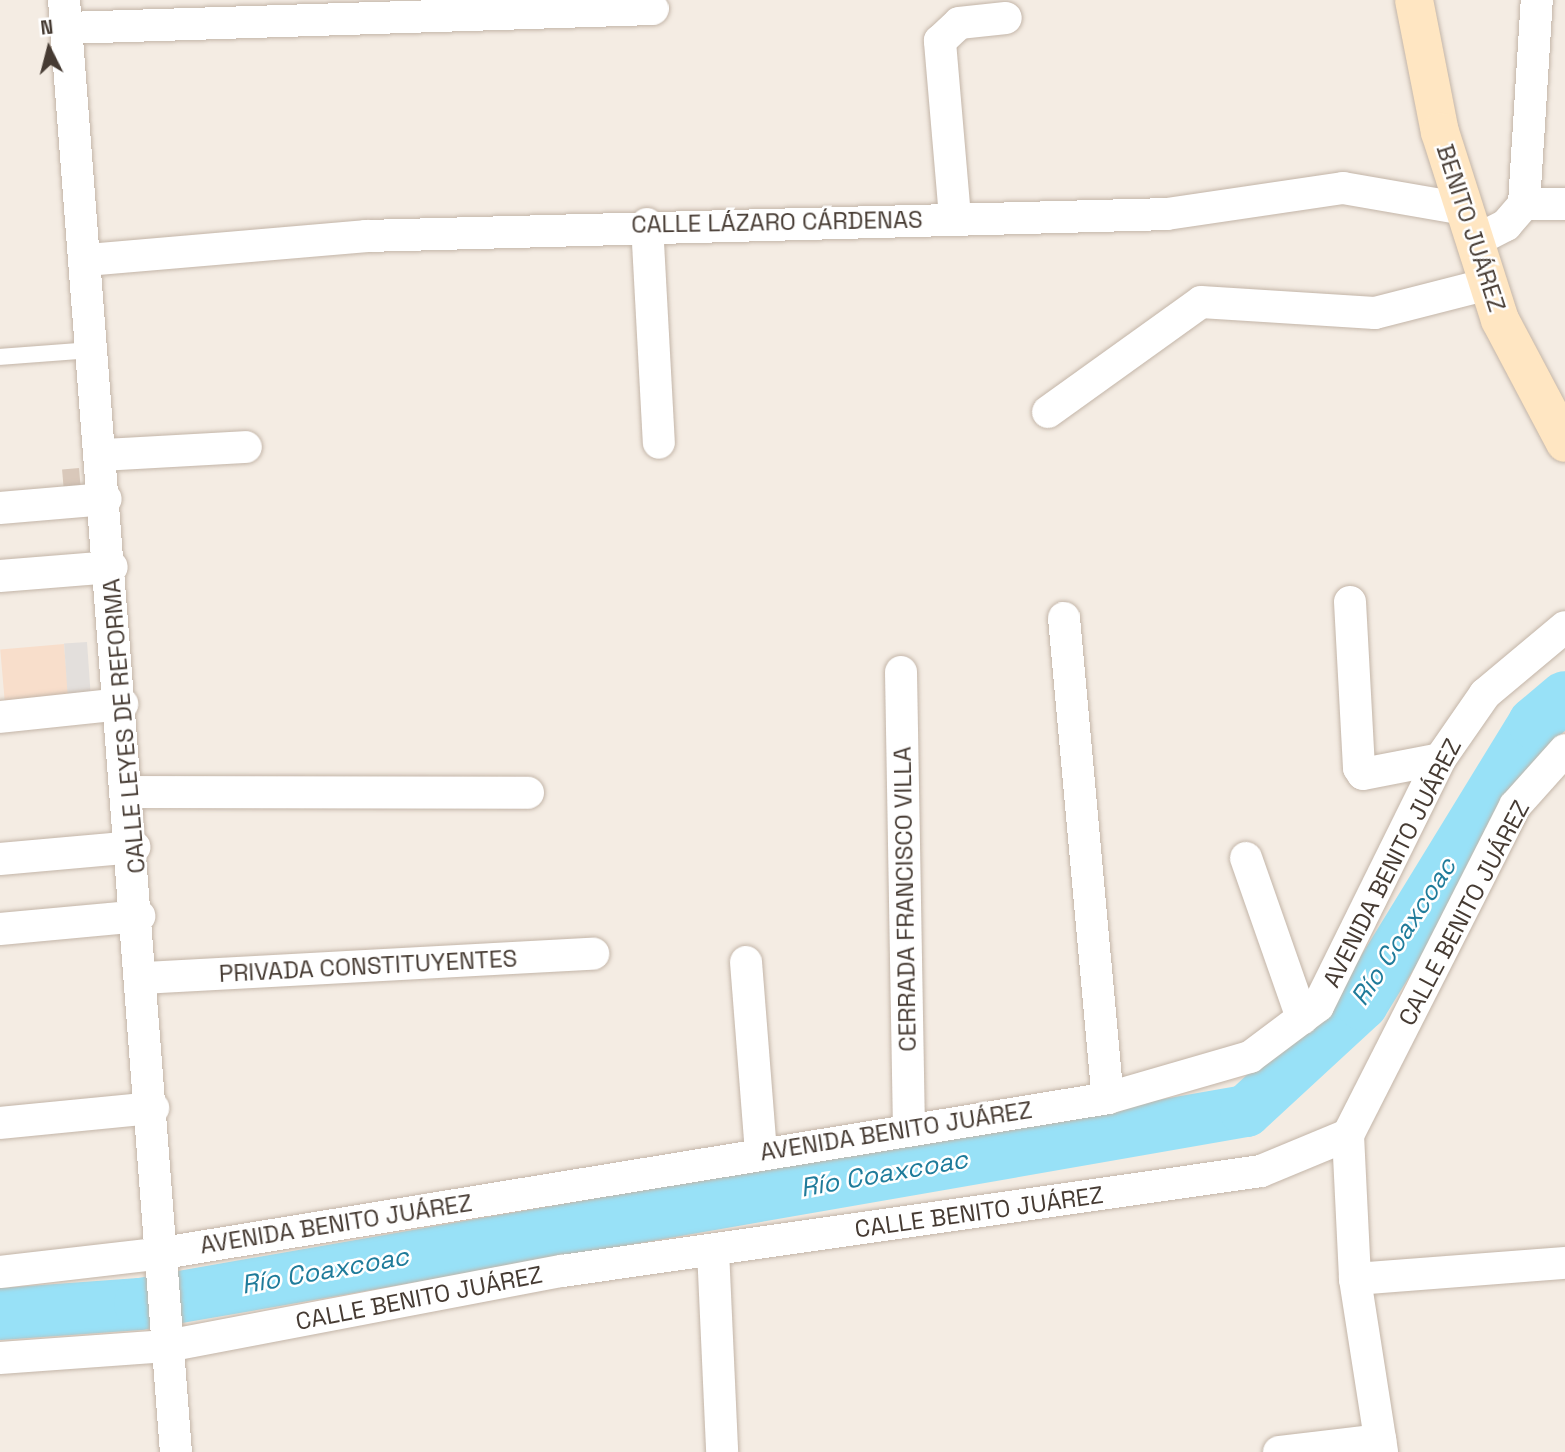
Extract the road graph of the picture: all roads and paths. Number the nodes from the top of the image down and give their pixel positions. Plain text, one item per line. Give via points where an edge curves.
1 (1413, 0) edge
2 (1536, 0) edge
3 (66, 14) edge
4 (653, 14) edge
5 (1006, 18) dead end
6 (1524, 204) junction
7 (1565, 204) edge
8 (955, 217) junction
9 (647, 224) junction
10 (1469, 225) junction
11 (87, 260) junction
12 (1488, 284) junction
13 (94, 350) junction
14 (0, 358) edge
15 (1048, 412) dead end
16 (659, 443) dead end
17 (1565, 443) edge
18 (246, 447) dead end
19 (103, 456) junction
20 (106, 499) junction
21 (0, 509) edge
22 (112, 568) junction
23 (0, 576) edge
24 (1350, 602) dead end
25 (1064, 618) dead end
26 (1565, 626) edge
27 (901, 672) dead end
28 (122, 704) junction
29 (0, 717) edge
30 (1565, 750) edge
31 (1440, 759) junction
32 (130, 792) junction
33 (528, 793) dead end
34 (134, 847) junction
35 (1247, 858) dead end
36 (0, 859) edge
37 (139, 916) junction
38 (0, 929) edge
39 (593, 954) dead end
40 (746, 962) dead end
41 (143, 978) junction
42 (1302, 1018) junction
43 (1108, 1098) junction
44 (153, 1108) junction
45 (0, 1123) edge
46 (909, 1126) junction
47 (1348, 1135) junction
48 (761, 1154) junction
49 (713, 1250) junction
50 (1565, 1263) edge
51 (165, 1266) junction
52 (0, 1272) edge
53 (1355, 1279) junction
54 (166, 1332) junction
55 (0, 1358) edge
56 (1381, 1446) edge
57 (176, 1452) edge
58 (722, 1452) edge
59 (1279, 1452) edge

1 - 10 street, BENITO JUÁREZ via 1440,132
2 - 6 street
3 - 4 street
3 - 11 street, CALLE LEYES DE REFORMA
5 - 8 street via 946,29 940,41
6 - 7 street
6 - 10 street via 1506,225
8 - 9 street, CALLE LÁZARO CÁRDENAS
8 - 10 street, CALLE LÁZARO CÁRDENAS via 1167,214 1343,188
9 - 11 street, CALLE LÁZARO CÁRDENAS via 366,236
9 - 16 street
10 - 12 street, BENITO JUÁREZ
11 - 13 street, CALLE LEYES DE REFORMA
12 - 15 street via 1376,313 1201,302
12 - 17 street, BENITO JUÁREZ
13 - 14 lane
13 - 19 street, CALLE LEYES DE REFORMA
18 - 19 street
19 - 20 street, CALLE LEYES DE REFORMA
20 - 21 street
20 - 22 street, CALLE LEYES DE REFORMA
22 - 23 street
22 - 28 street, CALLE LEYES DE REFORMA
24 - 31 street via 1359,768 1373,773
25 - 43 street
26 - 31 street, AVENIDA BENITO JUÁREZ via 1485,694
27 - 46 street, CERRADA FRANCISCO VILLA
28 - 29 street
28 - 32 street, CALLE LEYES DE REFORMA
30 - 47 street, CALLE BENITO JUÁREZ via 1515,806
31 - 42 street, AVENIDA BENITO JUÁREZ via 1318,1006
32 - 33 street
32 - 34 street, CALLE LEYES DE REFORMA
34 - 36 street
34 - 37 street, CALLE LEYES DE REFORMA
35 - 42 street
37 - 38 street
37 - 41 street, CALLE LEYES DE REFORMA
39 - 41 street, PRIVADA CONSTITUYENTES
40 - 48 street
41 - 44 street, CALLE LEYES DE REFORMA
42 - 43 street, AVENIDA BENITO JUÁREZ via 1250,1057
43 - 46 street, AVENIDA BENITO JUÁREZ
44 - 45 street
44 - 51 street, CALLE LEYES DE REFORMA
46 - 48 street, AVENIDA BENITO JUÁREZ
47 - 49 street, CALLE BENITO JUÁREZ via 1261,1171
47 - 53 street
48 - 51 street, AVENIDA BENITO JUÁREZ
49 - 54 street, CALLE BENITO JUÁREZ
49 - 58 street
50 - 53 street
51 - 52 street, AVENIDA BENITO JUÁREZ
51 - 54 street, CALLE LEYES DE REFORMA
53 - 56 street
54 - 55 street
54 - 57 street, CALLE LEYES DE REFORMA
56 - 59 street

